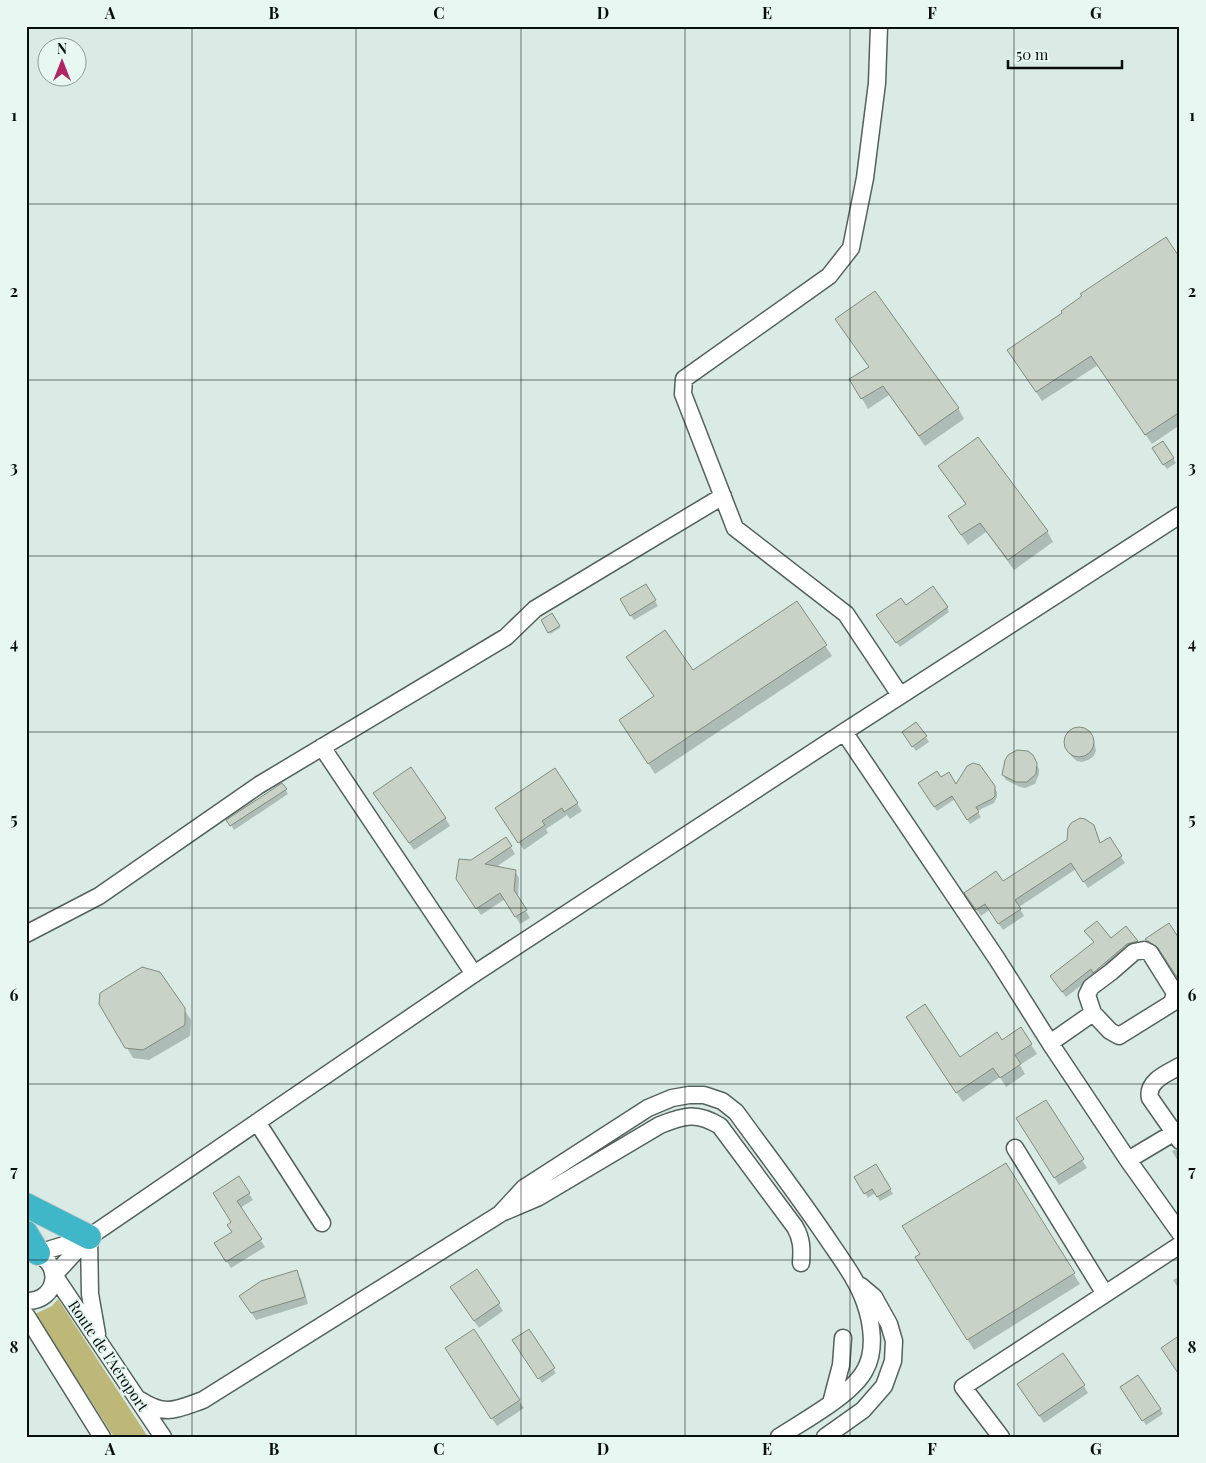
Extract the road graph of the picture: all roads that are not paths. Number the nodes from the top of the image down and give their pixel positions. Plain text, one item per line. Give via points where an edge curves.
1 (879, 26) edge
2 (723, 496) junction
3 (1180, 515) edge
4 (900, 695) junction
5 (844, 732) junction
6 (322, 747) junction
7 (26, 934) edge
8 (474, 974) junction
9 (1093, 1013) junction
10 (1050, 1043) junction
11 (1180, 1066) edge
12 (257, 1122) junction
13 (1178, 1134) edge
14 (1015, 1148) dead end
15 (1128, 1160) junction
16 (26, 1206) edge
17 (500, 1214) junction
18 (322, 1224) dead end
19 (1180, 1233) edge
20 (89, 1237) junction
21 (1180, 1245) edge
22 (30, 1246) edge
23 (805, 1266) dead end
24 (54, 1275) junction
25 (856, 1281) junction
26 (1105, 1294) junction
27 (26, 1301) edge
28 (26, 1315) edge
29 (843, 1338) dead end
30 (98, 1341) junction
31 (963, 1387) junction
32 (138, 1398) junction
33 (831, 1403) junction
34 (102, 1437) edge
35 (163, 1437) edge
36 (779, 1437) edge
37 (825, 1437) edge
38 (990, 1437) edge
39 (1001, 1437) edge

1 - 2 street via 877,83 865,178 851,248 829,276 684,379 684,394
2 - 4 street via 735,528 846,614
2 - 6 street via 535,609 506,637
3 - 4 street
4 - 5 street
5 - 8 street
5 - 10 street
6 - 7 street via 258,785 100,896
6 - 8 street
8 - 12 street
9 - 9 street via 1086,995 1091,987 1134,952 1144,950 1150,953 1175,993 1172,1003 1119,1036
9 - 10 street
10 - 15 street
11 - 13 street via 1156,1080 1148,1092
12 - 18 street
12 - 20 street
13 - 15 street
14 - 26 street
15 - 19 street
16 - 20 highway
17 - 23 street via 537,1198 660,1125 676,1118 694,1116 720,1126 795,1227 800,1236
17 - 25 street via 524,1188 648,1108 672,1098 704,1095 722,1101 736,1112 811,1213
17 - 32 street via 203,1400 161,1411
20 - 22 street
20 - 24 street
20 - 30 street via 90,1294
21 - 26 street
22 - 24 street, Route de l'Aéroport via 49,1262
24 - 27 street via 44,1296
24 - 30 street, Route de l'Aéroport
25 - 33 street via 871,1328 871,1352 865,1370 850,1390
25 - 37 street via 874,1297 889,1324 894,1341 893,1361 884,1386 863,1410
26 - 31 street
28 - 34 street
29 - 33 street via 841,1365
30 - 32 street, Route de l'Aéroport
31 - 38 street
31 - 39 street
32 - 35 street, Route de l'Aéroport
33 - 36 street

